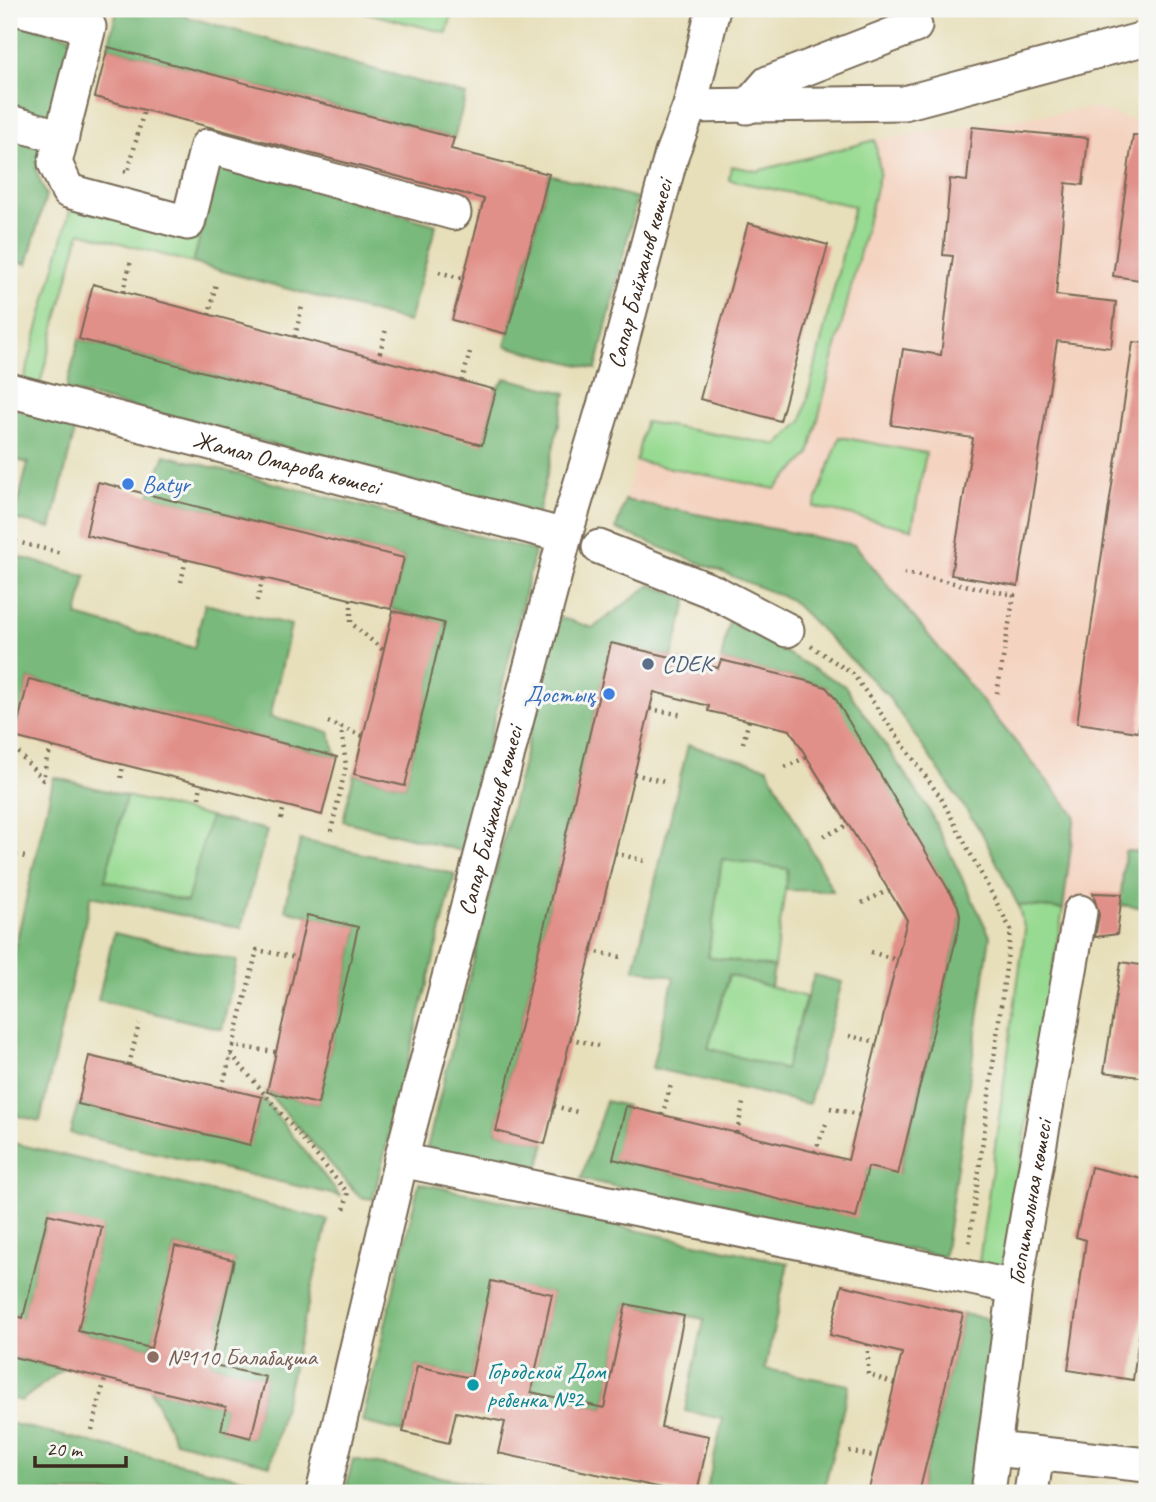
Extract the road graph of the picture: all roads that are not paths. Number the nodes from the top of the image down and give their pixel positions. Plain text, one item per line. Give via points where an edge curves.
1 (19, 9) edge
2 (713, 9) edge
3 (915, 26) dead end
4 (1147, 38) edge
5 (690, 106) junction
6 (747, 107) junction
7 (9, 122) edge
8 (62, 137) junction
9 (454, 213) dead end
10 (9, 390) edge
11 (565, 536) junction
12 (599, 547) dead end
13 (787, 630) road end
14 (1080, 912) dead end
15 (401, 1160) junction
16 (1015, 1287) junction
17 (994, 1449) junction
18 (1037, 1454) junction
19 (1147, 1465) edge
20 (323, 1493) edge
21 (988, 1493) edge
22 (1031, 1493) edge

1 - 8 street via 89,27
2 - 5 street, Сапар Байжанов көшесі
3 - 6 street via 768,83
4 - 6 street via 904,103
5 - 6 street
5 - 11 street, Сапар Байжанов көшесі via 672,153
7 - 8 street
8 - 9 street via 55,163 68,191 188,223 207,146
10 - 11 street, Жамал Омарова көшесі
11 - 15 street, Сапар Байжанов көшесі
12 - 13 street via 714,592
14 - 16 street, Госпитальная көшесі
15 - 16 street
15 - 20 street, Сапар Байжанов көшесі
16 - 17 street, Госпитальная көшесі
17 - 18 street
17 - 21 street, Госпитальная көшесі
18 - 19 street
18 - 22 street

